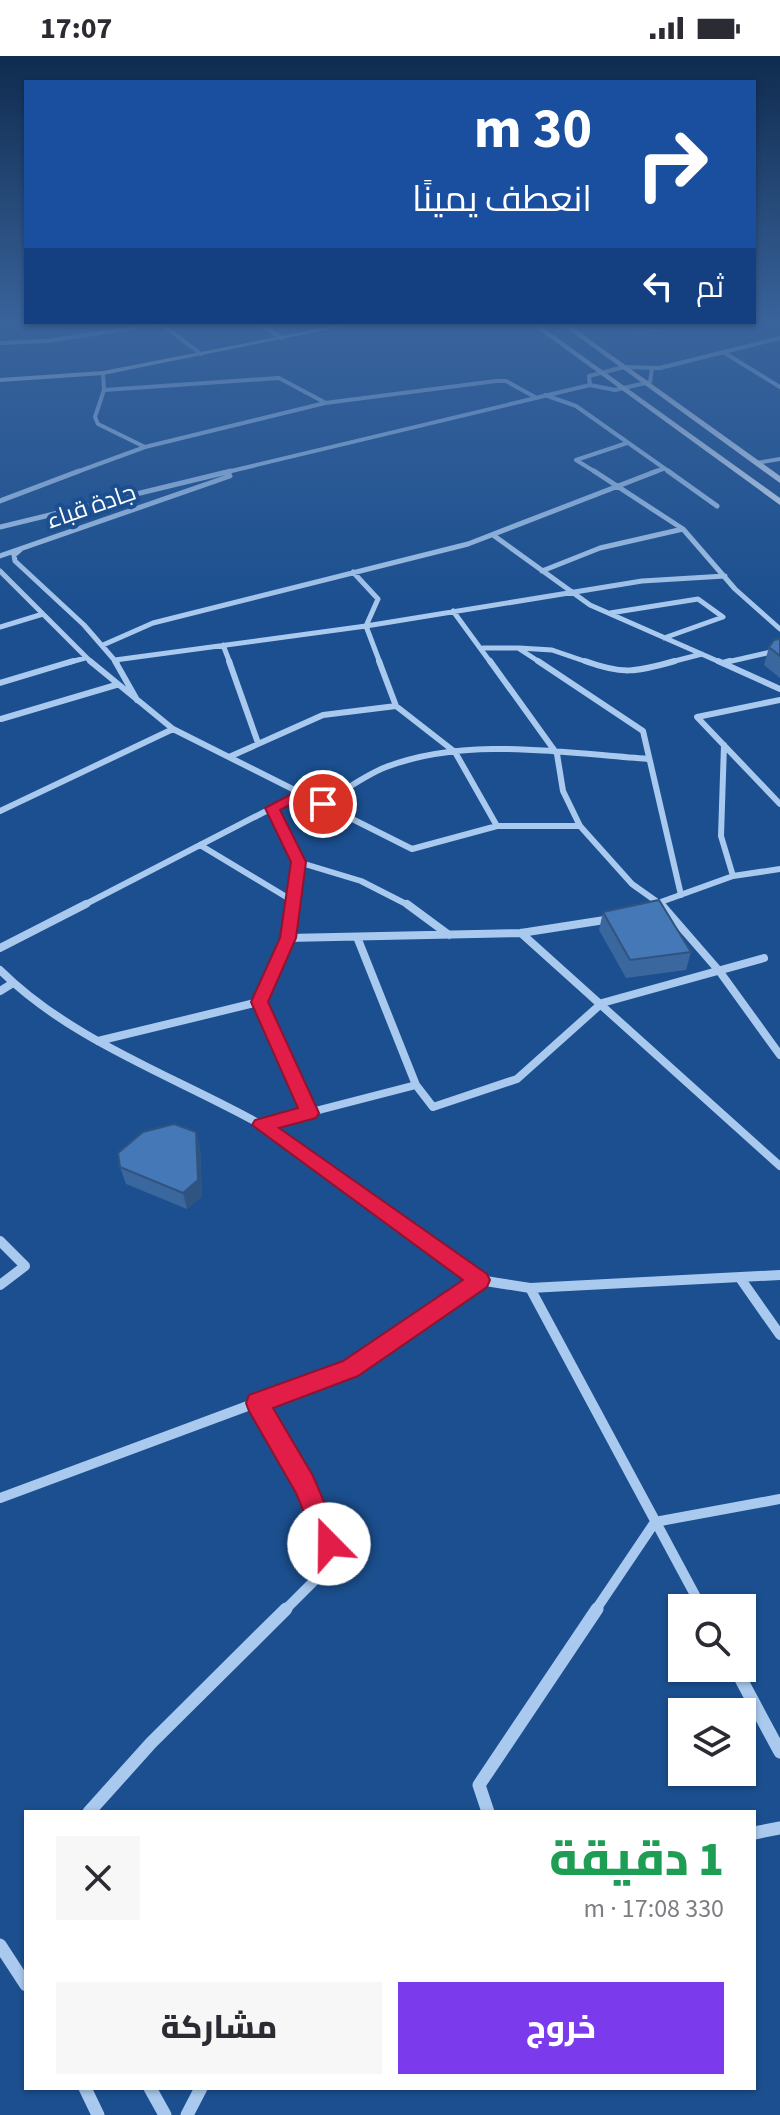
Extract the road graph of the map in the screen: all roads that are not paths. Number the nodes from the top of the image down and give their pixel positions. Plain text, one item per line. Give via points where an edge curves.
1 (96, 420) edge
2 (255, 420) edge
3 (443, 420) edge
4 (595, 420) edge
5 (669, 420) edge
6 (697, 420) edge
7 (627, 443) junction
8 (145, 447) junction
9 (780, 459) edge
10 (756, 463) junction
11 (663, 469) junction
12 (237, 471) junction
13 (780, 480) edge
14 (619, 487) junction
15 (778, 498) edge
16 (0, 501) edge
17 (717, 506) dead end
18 (0, 527) edge
19 (683, 529) junction
20 (493, 535) junction
21 (21, 549) junction
22 (0, 556) edge
23 (0, 571) edge
24 (542, 571) junction
25 (353, 572) junction
26 (725, 576) junction
27 (574, 594) junction
28 (453, 611) junction
29 (43, 614) junction
30 (609, 614) junction
31 (366, 626) junction
32 (0, 627) edge
33 (780, 629) edge
34 (664, 638) junction
35 (103, 645) junction
36 (223, 645) junction
37 (483, 648) junction
38 (518, 648) junction
39 (780, 650) edge
40 (702, 654) junction
41 (85, 658) junction
42 (115, 660) junction
43 (722, 663) junction
44 (0, 683) edge
45 (116, 685) junction
46 (780, 689) edge
47 (780, 700) edge
48 (138, 701) junction
49 (396, 706) junction
50 (1, 719) edge
51 (173, 729) junction
52 (258, 743) junction
53 (724, 745) junction
54 (455, 752) junction
55 (557, 754) junction
56 (229, 757) junction
57 (648, 759) junction
58 (301, 793) junction
59 (323, 804) junction
60 (780, 804) edge
61 (272, 808) junction
62 (0, 811) edge
63 (497, 826) junction
64 (580, 826) junction
65 (200, 845) junction
66 (298, 862) junction
67 (780, 869) edge
68 (733, 876) junction
69 (681, 895) junction
70 (293, 901) junction
71 (660, 903) junction
72 (647, 907) edge
73 (621, 915) edge
74 (521, 933) junction
75 (450, 936) junction
76 (357, 937) junction
77 (288, 938) junction
78 (0, 948) edge
79 (764, 958) dead end
80 (0, 970) edge
81 (720, 972) junction
82 (13, 983) junction
83 (0, 991) edge
84 (259, 1002) junction
85 (602, 1003) junction
86 (98, 1041) junction
87 (780, 1055) edge
88 (416, 1085) junction
89 (310, 1113) junction
90 (261, 1125) junction
91 (780, 1166) edge
92 (0, 1241) edge
93 (780, 1275) edge
94 (740, 1278) junction
95 (479, 1280) junction
96 (0, 1285) edge
97 (530, 1288) junction
98 (780, 1335) edge
99 (257, 1403) junction
100 (0, 1498) edge
101 (780, 1499) edge
102 (655, 1522) junction
103 (694, 1594) edge
104 (742, 1682) edge
105 (780, 1752) edge
106 (91, 1810) edge
107 (487, 1810) edge
108 (780, 1828) edge
109 (756, 1833) edge
110 (0, 1945) edge
111 (24, 1982) edge
112 (86, 2090) edge
113 (151, 2090) edge
114 (200, 2090) edge
115 (98, 2115) edge
116 (165, 2115) edge
117 (187, 2115) edge

1 - 8 street
2 - 8 street
3 - 12 street, جادة قباء
4 - 7 street
5 - 15 main road
6 - 10 main road
7 - 11 street
7 - 14 street via 576,460
8 - 16 street
9 - 10 street
10 - 13 main road
11 - 14 street
11 - 17 street
12 - 18 street, جادة قباء
12 - 21 street, جادة قباء via 220,482
14 - 19 street
14 - 20 street
19 - 24 street via 600,548
19 - 26 street
20 - 24 street
20 - 25 street
21 - 22 street, جادة قباء
21 - 35 street via 15,561
23 - 29 street
24 - 27 street
25 - 31 street via 378,599
25 - 35 street via 153,623
26 - 27 street via 654,580
26 - 33 street
27 - 28 street
27 - 30 street
28 - 31 street
28 - 37 street
29 - 32 street
29 - 41 street
30 - 34 street
30 - 34 street via 698,599 723,617
31 - 36 street
31 - 49 street
34 - 40 street
35 - 42 street
36 - 42 street
36 - 52 street
37 - 38 street
37 - 55 street
38 - 40 street via 552,650 632,673
38 - 57 street via 643,731
39 - 43 street
40 - 43 street
41 - 44 street
41 - 45 street
42 - 48 street
43 - 46 street
45 - 48 street
45 - 50 street
47 - 53 street via 697,717
48 - 51 street
49 - 52 street via 323,715
49 - 54 street
51 - 56 street
51 - 62 street
52 - 56 street
53 - 60 street
53 - 68 street via 721,836
54 - 55 street via 507,749
54 - 59 street via 390,765
54 - 63 street
55 - 57 street
55 - 64 street via 563,791
56 - 58 street
57 - 69 street
58 - 59 street
58 - 61 street
59 - 63 street via 412,849
61 - 65 street
61 - 66 street
63 - 64 street
64 - 71 street via 632,884
65 - 70 street
65 - 78 street
66 - 70 street
66 - 75 street via 362,878 409,902
67 - 68 street
68 - 69 street
69 - 71 street
70 - 77 street
71 - 72 street
71 - 81 street
73 - 74 street via 596,924
74 - 75 street
74 - 85 street
75 - 76 street
76 - 77 street
76 - 88 street
77 - 84 street
79 - 81 street
80 - 82 street
81 - 85 street
81 - 87 street
82 - 83 street
82 - 86 street
84 - 86 street
84 - 89 street
85 - 88 street via 517,1079 433,1107
85 - 91 street
86 - 90 street
88 - 89 street
89 - 90 street
90 - 95 street
92 - 96 street via 25,1266
93 - 94 street
94 - 97 street
94 - 98 street
95 - 97 street
95 - 99 street via 350,1368
97 - 102 street
99 - 100 street
99 - 106 street via 305,1485 329,1544 320,1575
101 - 102 street
102 - 103 street
102 - 107 street via 479,1785
104 - 105 street
108 - 109 street
110 - 111 street
112 - 115 street
113 - 116 street
114 - 117 street

